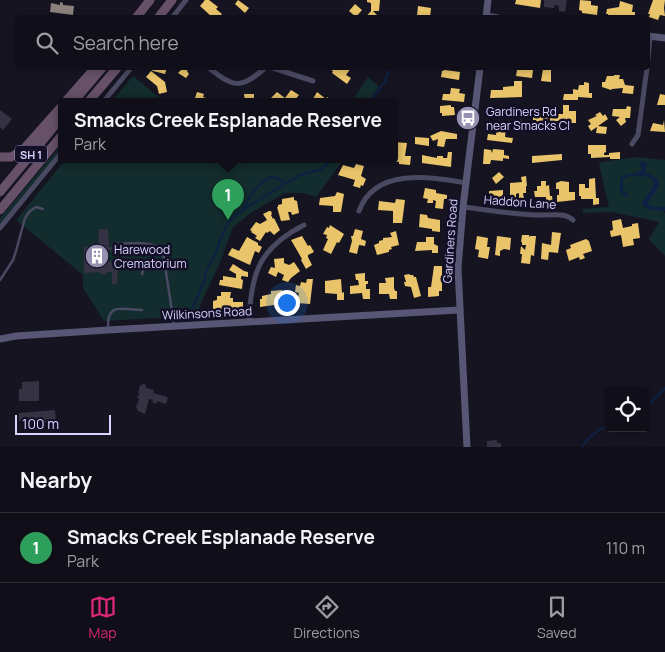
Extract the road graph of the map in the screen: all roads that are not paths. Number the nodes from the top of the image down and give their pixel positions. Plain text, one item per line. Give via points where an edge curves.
1 (150, 0) edge
2 (156, 0) edge
3 (172, 0) edge
4 (186, 0) edge
5 (488, 0) edge
6 (138, 15) edge
7 (144, 15) edge
8 (160, 15) edge
9 (174, 15) edge
10 (486, 15) edge
11 (650, 37) edge
12 (665, 38) edge
13 (92, 70) edge
14 (100, 70) edge
15 (115, 70) edge
16 (129, 70) edge
17 (212, 70) edge
18 (262, 70) edge
19 (278, 70) edge
20 (480, 70) edge
21 (647, 70) edge
22 (314, 81) dead end
23 (69, 98) edge
24 (77, 98) edge
25 (92, 98) edge
26 (106, 98) edge
27 (58, 110) edge
28 (58, 122) edge
29 (58, 140) edge
30 (632, 144) dead end
31 (0, 157) edge
32 (58, 157) edge
33 (466, 183) junction
34 (0, 192) edge
35 (463, 207) junction
36 (43, 209) dead end
37 (0, 210) edge
38 (359, 211) dead end
39 (573, 220) dead end
40 (304, 225) dead end
41 (0, 228) edge
42 (116, 244) dead end
43 (165, 266) junction
44 (142, 274) dead end
45 (0, 280) edge
46 (142, 310) dead end
47 (460, 310) junction
48 (249, 321) junction
49 (174, 326) junction
50 (108, 330) junction
51 (0, 334) edge
52 (16, 336) junction
53 (0, 339) edge
54 (467, 447) edge

1 - 6 highway
2 - 7 highway
3 - 8 highway
4 - 9 street
5 - 10 street
11 - 12 street
13 - 23 highway
14 - 24 highway
15 - 25 highway
16 - 26 street
17 - 18 street via 227,82 237,84 248,81
19 - 22 street
20 - 33 street, Gardiners Road
21 - 30 street via 638,135
27 - 31 highway, SH 1 via 22,151 11,157
28 - 34 highway, SH 1
29 - 37 highway, SH 1
32 - 41 street
33 - 35 street, Gardiners Road
33 - 38 street via 420,177 399,179 371,193
35 - 39 street, Haddon Lane via 564,215
35 - 47 street, Gardiners Road via 458,268
36 - 45 lane via 36,207 27,213 13,260
40 - 48 street via 277,241 262,259 255,280
42 - 43 lane via 154,245 160,248
43 - 44 lane via 147,266
43 - 49 lane
46 - 50 lane via 121,308 112,311 108,316
47 - 48 street, Wilkinsons Road
47 - 54 street, Gardiners Road
48 - 49 street, Wilkinsons Road
49 - 50 street, Wilkinsons Road
50 - 52 street, Wilkinsons Road
51 - 52 street, Wilkinsons Road
52 - 53 street, Wilkinsons Road

